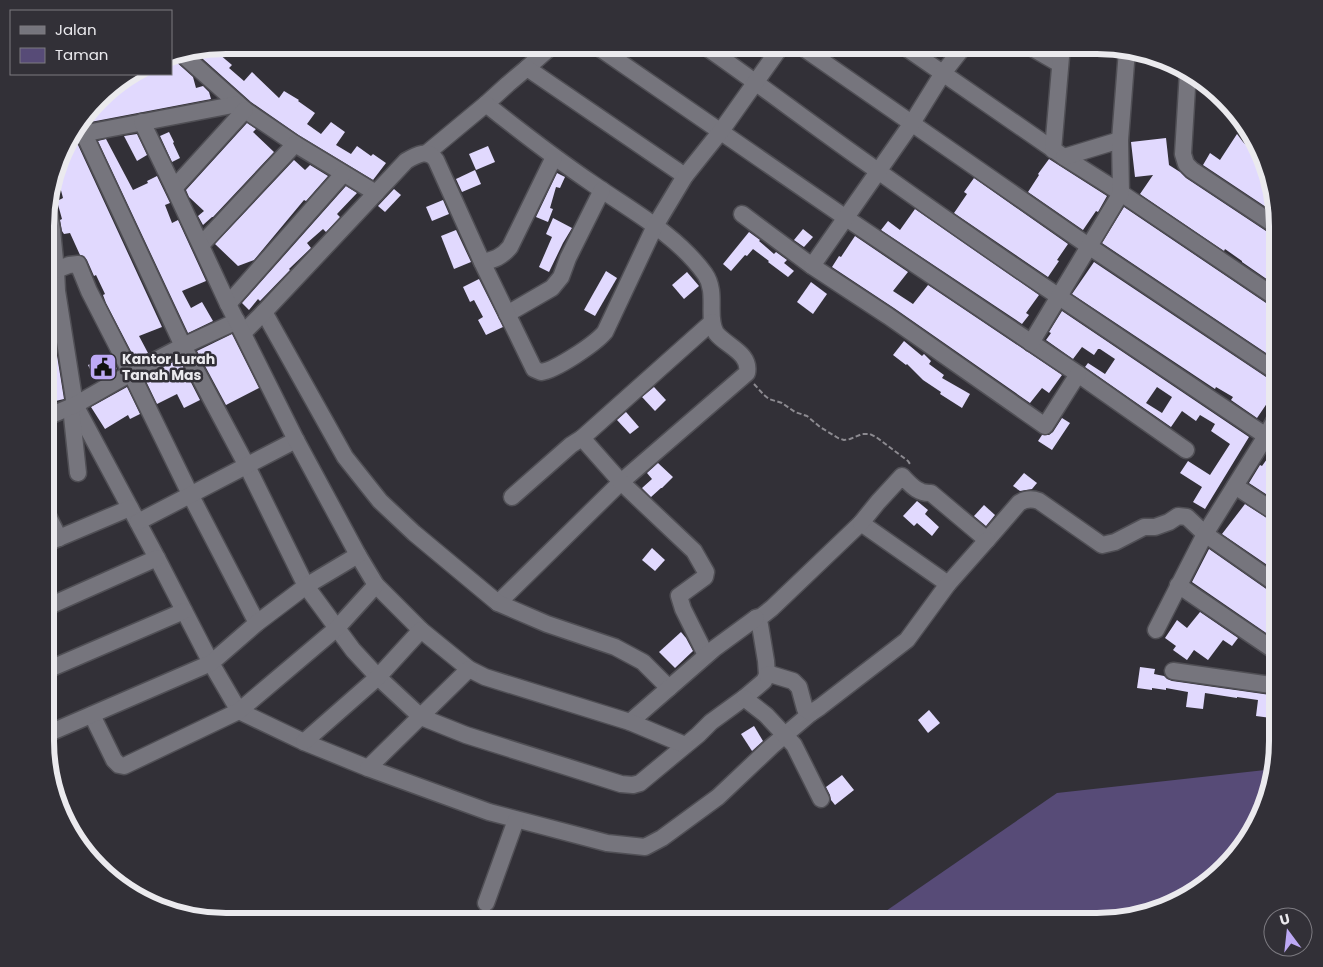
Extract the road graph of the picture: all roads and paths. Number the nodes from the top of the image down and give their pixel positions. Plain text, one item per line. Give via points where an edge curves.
1 (543, 54) edge
2 (609, 54) edge
3 (716, 54) edge
4 (775, 54) edge
5 (812, 54) edge
6 (915, 54) edge
7 (958, 54) edge
8 (1043, 54) edge
9 (1061, 54) edge
10 (1127, 56) edge
11 (183, 59) edge
12 (1060, 64) junction
13 (527, 68) junction
14 (943, 73) junction
15 (1187, 80) edge
16 (755, 81) junction
17 (486, 104) junction
18 (241, 107) junction
19 (142, 122) junction
20 (912, 123) junction
21 (721, 131) junction
22 (80, 134) edge
23 (78, 138) edge
24 (1120, 140) junction
25 (295, 144) junction
26 (428, 153) junction
27 (1058, 154) junction
28 (554, 157) junction
29 (878, 172) junction
30 (343, 174) junction
31 (684, 176) junction
32 (174, 188) junction
33 (602, 190) junction
34 (376, 193) junction
35 (1122, 193) junction
36 (742, 214) dead end
37 (846, 218) junction
38 (1269, 221) edge
39 (655, 226) junction
40 (54, 236) edge
41 (200, 245) junction
42 (1090, 247) junction
43 (54, 259) edge
44 (482, 262) junction
45 (78, 264) junction
46 (812, 266) junction
47 (56, 270) junction
48 (54, 280) edge
49 (1269, 293) edge
50 (1059, 297) junction
51 (54, 301) edge
52 (228, 304) junction
53 (264, 312) junction
54 (507, 314) junction
55 (712, 322) junction
56 (240, 327) junction
57 (1031, 343) junction
58 (183, 346) junction
59 (1269, 367) edge
60 (131, 373) junction
61 (747, 373) junction
62 (1078, 374) junction
63 (73, 406) junction
64 (54, 414) edge
65 (582, 438) junction
66 (1269, 438) edge
67 (296, 440) junction
68 (1269, 444) edge
69 (1186, 450) dead end
70 (908, 461) dead end
71 (247, 466) junction
72 (78, 473) dead end
73 (621, 482) junction
74 (1235, 486) junction
75 (191, 496) junction
76 (512, 497) dead end
77 (1269, 508) edge
78 (134, 515) junction
79 (861, 523) junction
80 (1205, 534) junction
81 (54, 540) edge
82 (987, 540) junction
83 (358, 555) junction
84 (157, 558) junction
85 (1269, 579) edge
86 (948, 584) junction
87 (376, 585) junction
88 (1178, 585) junction
89 (306, 586) junction
90 (54, 603) edge
91 (498, 603) junction
92 (184, 612) junction
93 (756, 618) junction
94 (257, 623) junction
95 (337, 628) junction
96 (421, 630) junction
97 (1156, 630) dead end
98 (1269, 647) edge
99 (706, 655) junction
100 (210, 663) junction
101 (54, 667) edge
102 (469, 669) junction
103 (1174, 671) dead end
104 (767, 675) junction
105 (378, 678) junction
106 (1269, 685) edge
107 (669, 688) junction
108 (744, 698) junction
109 (239, 711) junction
110 (811, 713) junction
111 (92, 715) junction
112 (421, 717) junction
113 (630, 722) junction
114 (54, 731) edge
115 (785, 736) junction
116 (304, 742) junction
117 (686, 745) junction
118 (368, 768) junction
119 (821, 799) dead end
120 (516, 820) junction
121 (486, 903) dead end

1 - 13 street
2 - 21 street
3 - 16 street
4 - 16 street
5 - 20 street
6 - 14 street
7 - 14 street
8 - 12 street
9 - 12 street
10 - 24 street
11 - 18 street
12 - 27 street
13 - 17 street
13 - 31 street
14 - 20 street
14 - 27 street
15 - 38 street via 1183,154 1186,164
16 - 21 street
16 - 29 street
17 - 26 street
17 - 28 street
18 - 19 street
18 - 25 street
18 - 32 street
19 - 22 street
19 - 32 street
20 - 29 street
20 - 42 street
21 - 31 street
21 - 37 street
23 - 58 street
24 - 27 street
24 - 35 street
25 - 30 street
25 - 41 street
26 - 34 street via 406,161
26 - 44 street via 436,160
27 - 35 street
28 - 33 street
28 - 44 street via 510,247 496,259
29 - 37 street
29 - 50 street
30 - 34 street
30 - 52 street
31 - 39 street
32 - 41 street
33 - 39 street
33 - 54 street via 561,277 552,288
34 - 53 street
35 - 42 street
35 - 49 street
36 - 46 street
37 - 46 street
37 - 57 street
39 - 54 street via 604,332 593,344 560,364 546,371 534,369
39 - 55 street via 685,250 707,276 712,293
40 - 45 street
41 - 52 street
42 - 50 street
42 - 59 street
43 - 47 street
44 - 54 street
45 - 47 street
45 - 60 street
46 - 62 street via 1044,426
47 - 48 street
50 - 57 street
50 - 66 street
51 - 63 street
52 - 56 street
53 - 56 street
53 - 91 street via 345,457 380,501
55 - 61 street via 720,337 746,361
55 - 65 street
56 - 58 street
56 - 67 street
57 - 62 street
58 - 60 street
58 - 71 street
60 - 63 street
60 - 75 street
61 - 70 path via 769,398 807,416 838,438 844,440 870,434
61 - 73 street
62 - 69 street
63 - 64 street
63 - 72 street
63 - 78 street
65 - 73 street
65 - 76 street
67 - 71 street
67 - 83 street
68 - 74 street
71 - 75 street
71 - 89 street
73 - 91 street
73 - 99 street via 694,552 706,572 705,577 679,596
74 - 77 street
74 - 80 street
75 - 78 street
75 - 94 street
78 - 81 street
78 - 84 street
79 - 82 street via 902,476 917,490 931,493
79 - 86 street
79 - 93 street via 772,608
80 - 82 street via 1187,517 1178,516 1102,545 1032,499 1019,503
80 - 85 street
80 - 88 street
82 - 86 street
83 - 87 street
83 - 89 street
84 - 90 street
84 - 92 street
86 - 110 street via 907,640
87 - 95 street
87 - 96 street
88 - 97 street
88 - 98 street
89 - 94 street
89 - 95 street
91 - 107 street via 615,647 643,662
92 - 100 street
92 - 101 street
93 - 99 street
93 - 104 street via 760,625
94 - 100 street
95 - 105 street
95 - 109 street
96 - 102 street
96 - 105 street
99 - 107 street
100 - 109 street
100 - 111 street
102 - 112 street
102 - 113 street via 485,677
103 - 106 street
104 - 108 street
104 - 110 street via 793,681 799,686 805,709
105 - 112 street
105 - 116 street
107 - 113 street
108 - 115 street
108 - 117 street
109 - 111 street via 124,766 119,766 114,760
109 - 116 street
110 - 115 street
111 - 114 street
112 - 117 street via 466,735 629,786 640,783
112 - 118 street
113 - 117 street
115 - 119 street via 794,745
115 - 120 street via 718,797 645,847 607,843
116 - 118 street
118 - 120 street
120 - 121 street

